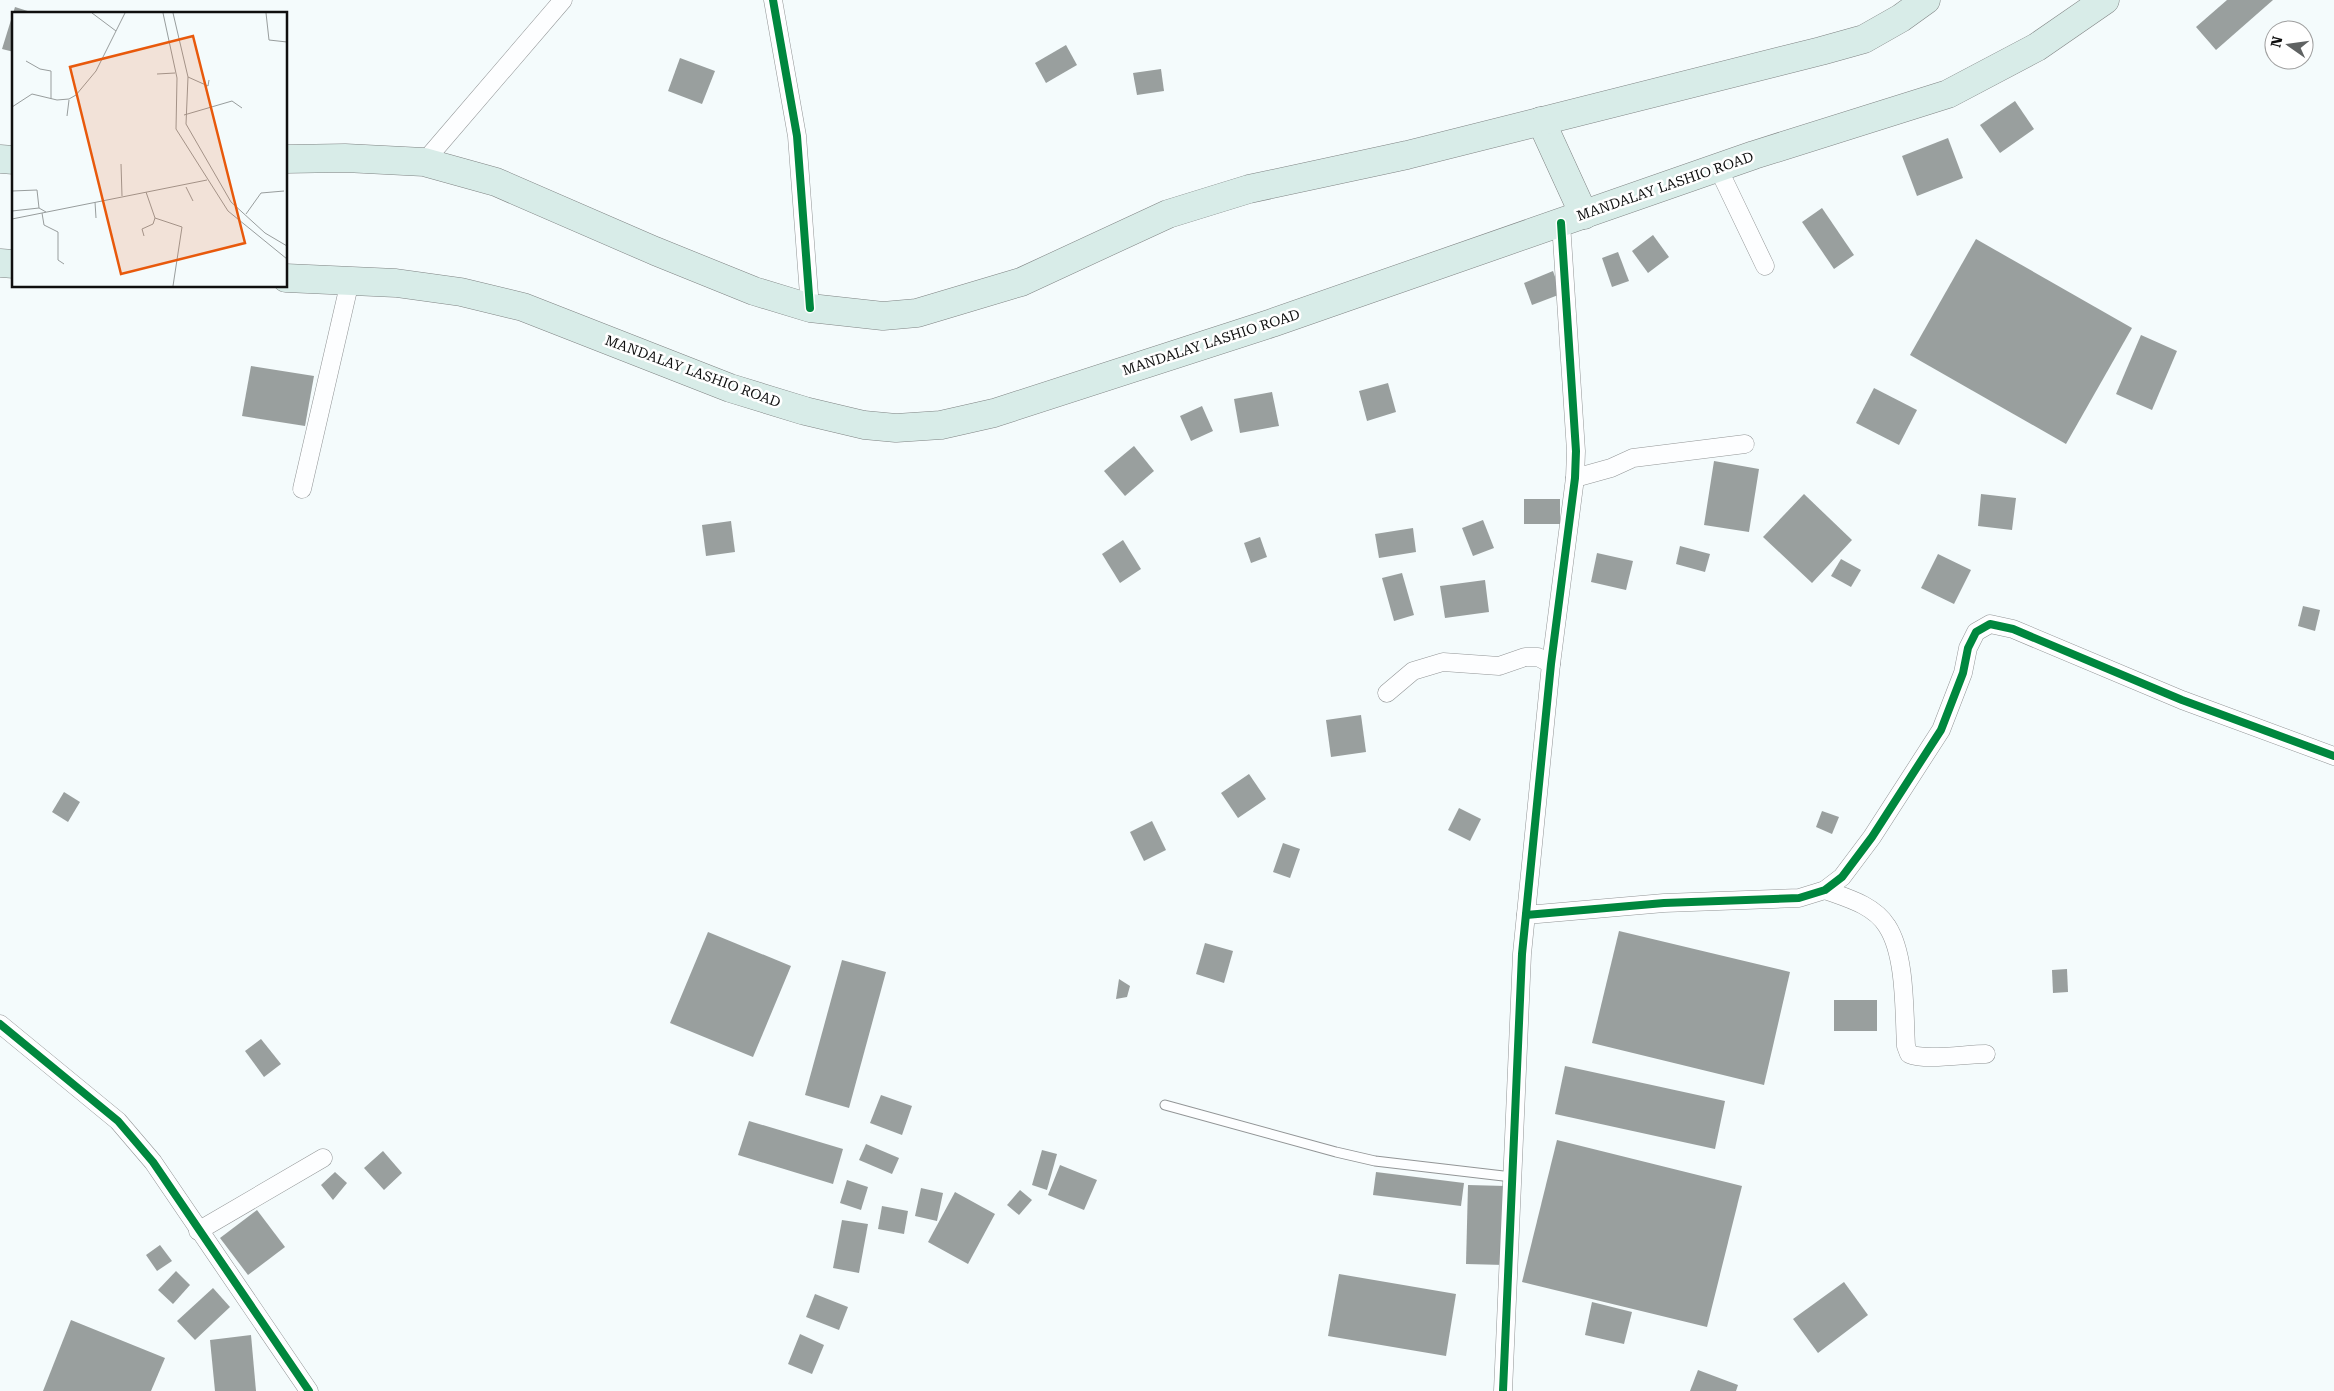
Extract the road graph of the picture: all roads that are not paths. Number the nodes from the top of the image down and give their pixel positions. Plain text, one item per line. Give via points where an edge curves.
1 (563, 0) edge
2 (773, 0) edge
3 (1926, 0) edge
4 (2105, 0) edge
5 (1541, 120) junction
6 (288, 159) edge
7 (424, 162) junction
8 (1718, 168) junction
9 (1573, 219) junction
10 (1765, 266) dead end
11 (288, 278) edge
12 (350, 281) junction
13 (810, 308) junction
14 (1745, 444) dead end
15 (1575, 478) junction
16 (302, 489) dead end
17 (1550, 664) junction
18 (1387, 693) dead end
19 (2334, 756) edge
20 (1825, 890) junction
21 (1526, 915) junction
22 (0, 1024) edge
23 (1986, 1054) dead end
24 (1165, 1105) dead end
25 (323, 1158) dead end
26 (1512, 1177) junction
27 (198, 1231) junction
28 (309, 1391) edge
29 (1503, 1391) edge

1 - 7 street
2 - 13 street via 797,136
3 - 5 highway via 1864,38
4 - 8 highway, MANDALAY LASHIO ROAD via 2037,47 1948,94
5 - 9 highway
5 - 13 highway via 1204,202 1168,214 1021,282 917,313 883,316
6 - 7 highway
7 - 13 highway via 496,182 664,255 754,291
8 - 9 highway, MANDALAY LASHIO ROAD
8 - 10 street
9 - 12 highway, MANDALAY LASHIO ROAD via 1272,323 994,412 941,425 896,428 864,425 805,411 730,388 523,307 461,292 396,283
9 - 15 street
11 - 12 highway, MANDALAY LASHIO ROAD
12 - 16 street
14 - 15 street via 1633,458
15 - 17 street
17 - 18 street via 1538,657 1525,657 1499,666 1443,662 1413,671
17 - 21 street
19 - 20 street via 2182,700 2013,629 1990,624 1976,632 1968,648 1963,673 1941,730 1872,837 1842,877
20 - 21 street via 1798,898 1664,903
20 - 23 street via 1859,902 1887,926 1899,954 1909,1054 1932,1058
21 - 26 street
22 - 27 street via 118,1121 153,1162
24 - 26 lane via 1375,1161
25 - 27 street
26 - 29 street
27 - 28 street

